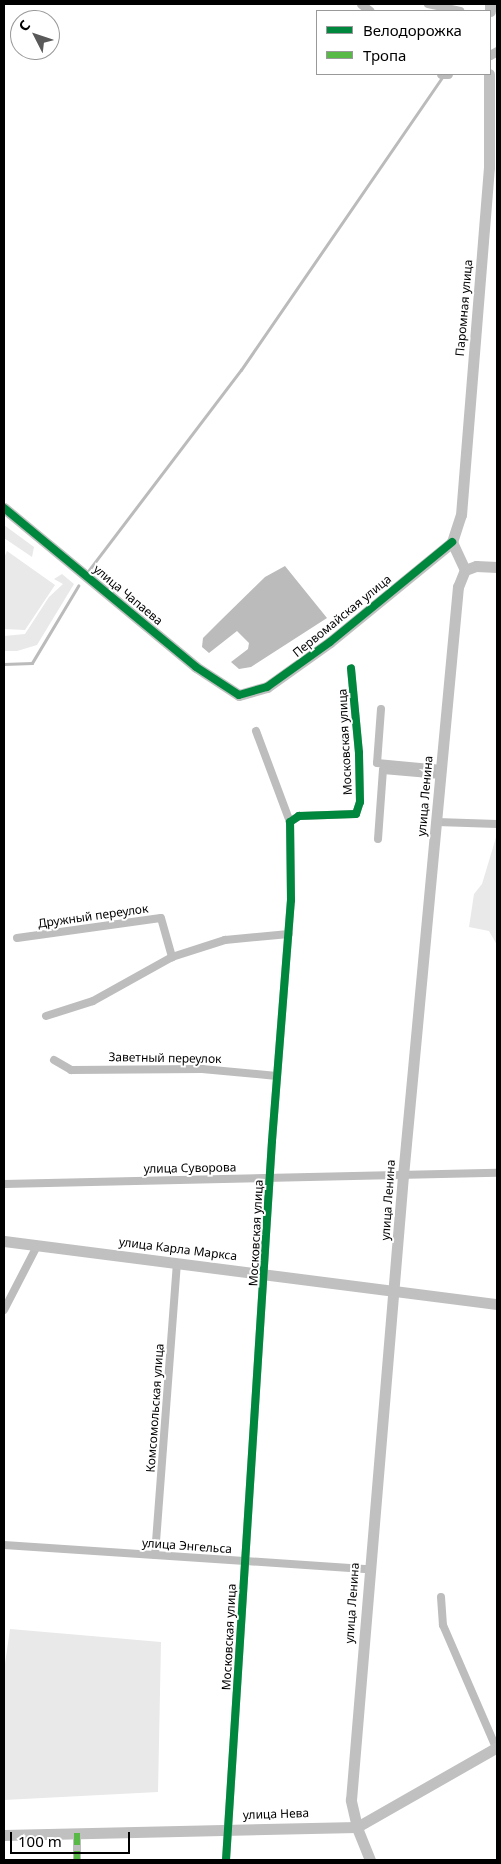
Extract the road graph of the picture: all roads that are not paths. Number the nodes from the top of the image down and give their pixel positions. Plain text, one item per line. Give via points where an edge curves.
1 (428, 4) edge
2 (455, 10) edge
3 (489, 75) edge
4 (4, 508) edge
5 (452, 542) junction
6 (497, 567) edge
7 (465, 570) junction
8 (351, 668) dead end
9 (239, 695) joint
10 (380, 709) dead end
11 (256, 731) dead end
12 (441, 772) junction
13 (290, 822) junction
14 (436, 822) junction
15 (497, 824) edge
16 (378, 840) dead end
17 (289, 934) junction
18 (17, 938) dead end
19 (172, 957) junction
20 (46, 1016) dead end
21 (54, 1060) dead end
22 (277, 1076) junction
23 (497, 1173) edge
24 (403, 1176) junction
25 (271, 1178) junction
26 (4, 1184) edge
27 (4, 1241) edge
28 (37, 1246) junction
29 (177, 1264) junction
30 (266, 1273) junction
31 (394, 1290) junction
32 (497, 1304) edge
33 (4, 1310) edge
34 (4, 1545) edge
35 (155, 1555) junction
36 (245, 1561) junction
37 (368, 1569) junction
38 (441, 1597) dead end
39 (497, 1748) edge
40 (357, 1828) junction
41 (228, 1830) junction
42 (77, 1833) junction
43 (4, 1835) edge
44 (77, 1860) edge
45 (226, 1860) edge
46 (370, 1860) edge

1 - 2 street
3 - 5 main road, Паромная улица via 489,167 461,515
4 - 9 main road, улица Чапаева via 196,667
5 - 7 main road
5 - 9 main road, Первомайская улица via 314,654 267,687
6 - 7 main road via 476,566
7 - 12 main road, улица Ленина via 458,587
8 - 13 street, Московская улица via 359,753 360,802 356,814 300,816
10 - 12 street via 377,763
11 - 13 street, Московская улица
12 - 14 main road, улица Ленина
12 - 16 street via 383,770
13 - 17 street, Московская улица
14 - 15 street
14 - 24 main road, улица Ленина
17 - 19 street via 225,940
17 - 22 street, Московская улица
18 - 19 street, Дружный переулок via 161,918
19 - 20 street via 93,1001
21 - 22 street, Заветный переулок via 71,1070 202,1069
22 - 25 street, Московская улица
23 - 24 street, улица Суворова
24 - 25 street, улица Суворова
24 - 31 main road, улица Ленина
25 - 26 street, улица Суворова
25 - 30 street, Московская улица
27 - 28 main road, улица Карла Маркса
28 - 29 main road, улица Карла Маркса
28 - 33 street
29 - 30 main road, улица Карла Маркса
29 - 35 street, Комсомольская улица
30 - 31 main road, улица Карла Маркса
30 - 36 street, Московская улица
31 - 32 main road, улица Карла Маркса
31 - 37 main road, улица Ленина
34 - 35 street, улица Энгельса
35 - 36 street, улица Энгельса
36 - 37 street, улица Энгельса
36 - 41 street, Московская улица
37 - 40 main road, улица Ленина via 351,1800
38 - 39 street via 443,1625
39 - 40 main road, улица Нева
40 - 41 main road, улица Нева
40 - 46 main road, улица Ленина
41 - 42 main road, улица Нева
41 - 45 street, Московская улица
42 - 43 main road, улица Нева
42 - 44 street

